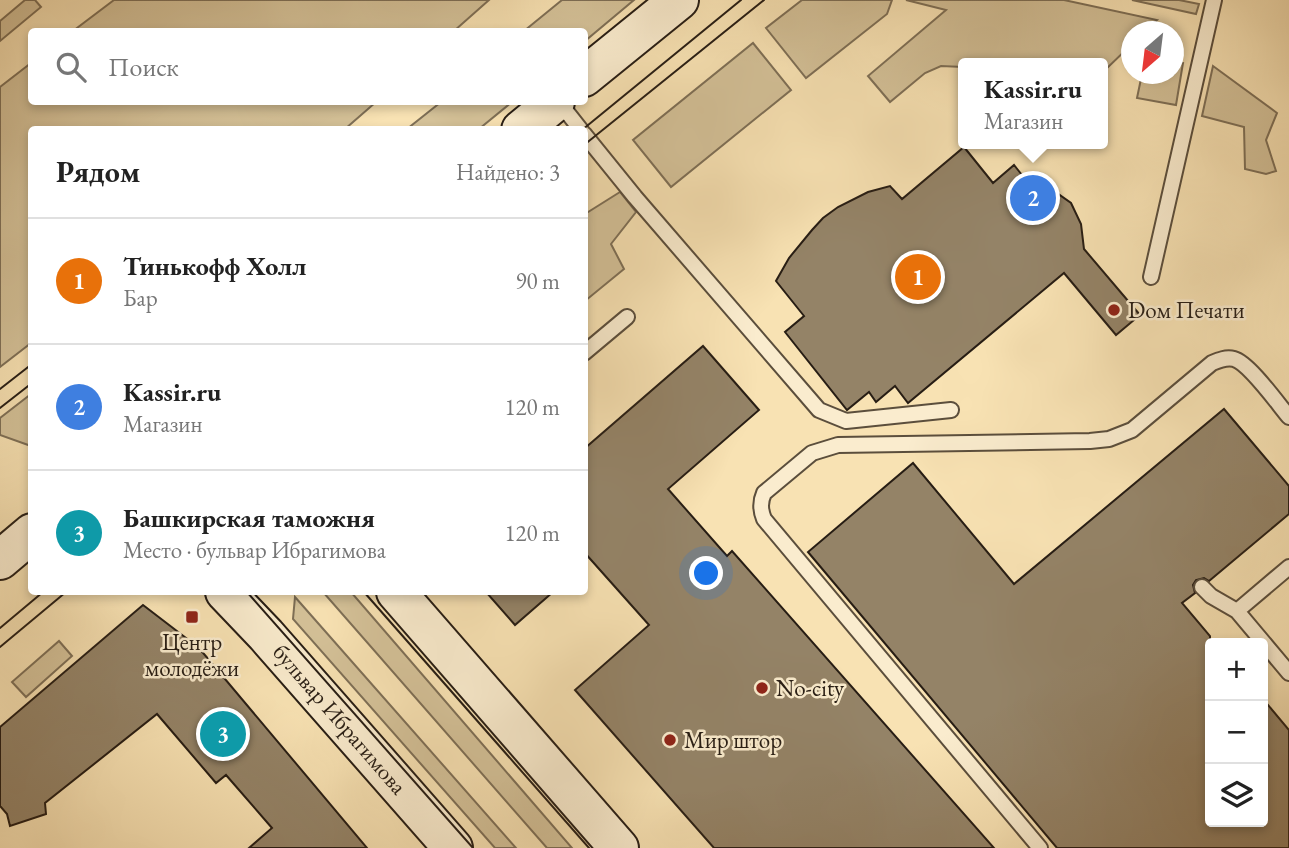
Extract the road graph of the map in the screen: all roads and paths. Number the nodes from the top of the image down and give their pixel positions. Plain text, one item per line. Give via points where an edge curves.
1 (679, 0) edge
2 (1214, 0) edge
3 (588, 74) edge
4 (553, 105) edge
5 (560, 105) edge
6 (526, 126) edge
7 (578, 126) edge
8 (588, 139) edge
9 (1151, 277) dead end
10 (627, 317) dead end
11 (588, 350) edge
12 (951, 410) dead end
13 (1289, 417) edge
14 (28, 536) edge
15 (0, 559) edge
16 (1289, 567) edge
17 (1202, 587) dead end
18 (228, 595) edge
19 (399, 595) edge
20 (1237, 611) junction
21 (1289, 673) edge
22 (453, 848) edge
23 (619, 848) edge
24 (1040, 848) edge

1 - 3 main road
2 - 9 lane
4 - 6 main road
5 - 7 lane
8 - 12 lane via 819,410 846,421
10 - 11 lane
13 - 24 lane via 1247,367 1233,359 1220,359 1132,430 1109,439 838,445 812,453 764,493 760,506 764,519
14 - 15 main road
16 - 20 lane
17 - 20 lane
18 - 22 main road, бульвар Ибрагимова
19 - 23 main road
20 - 21 lane

